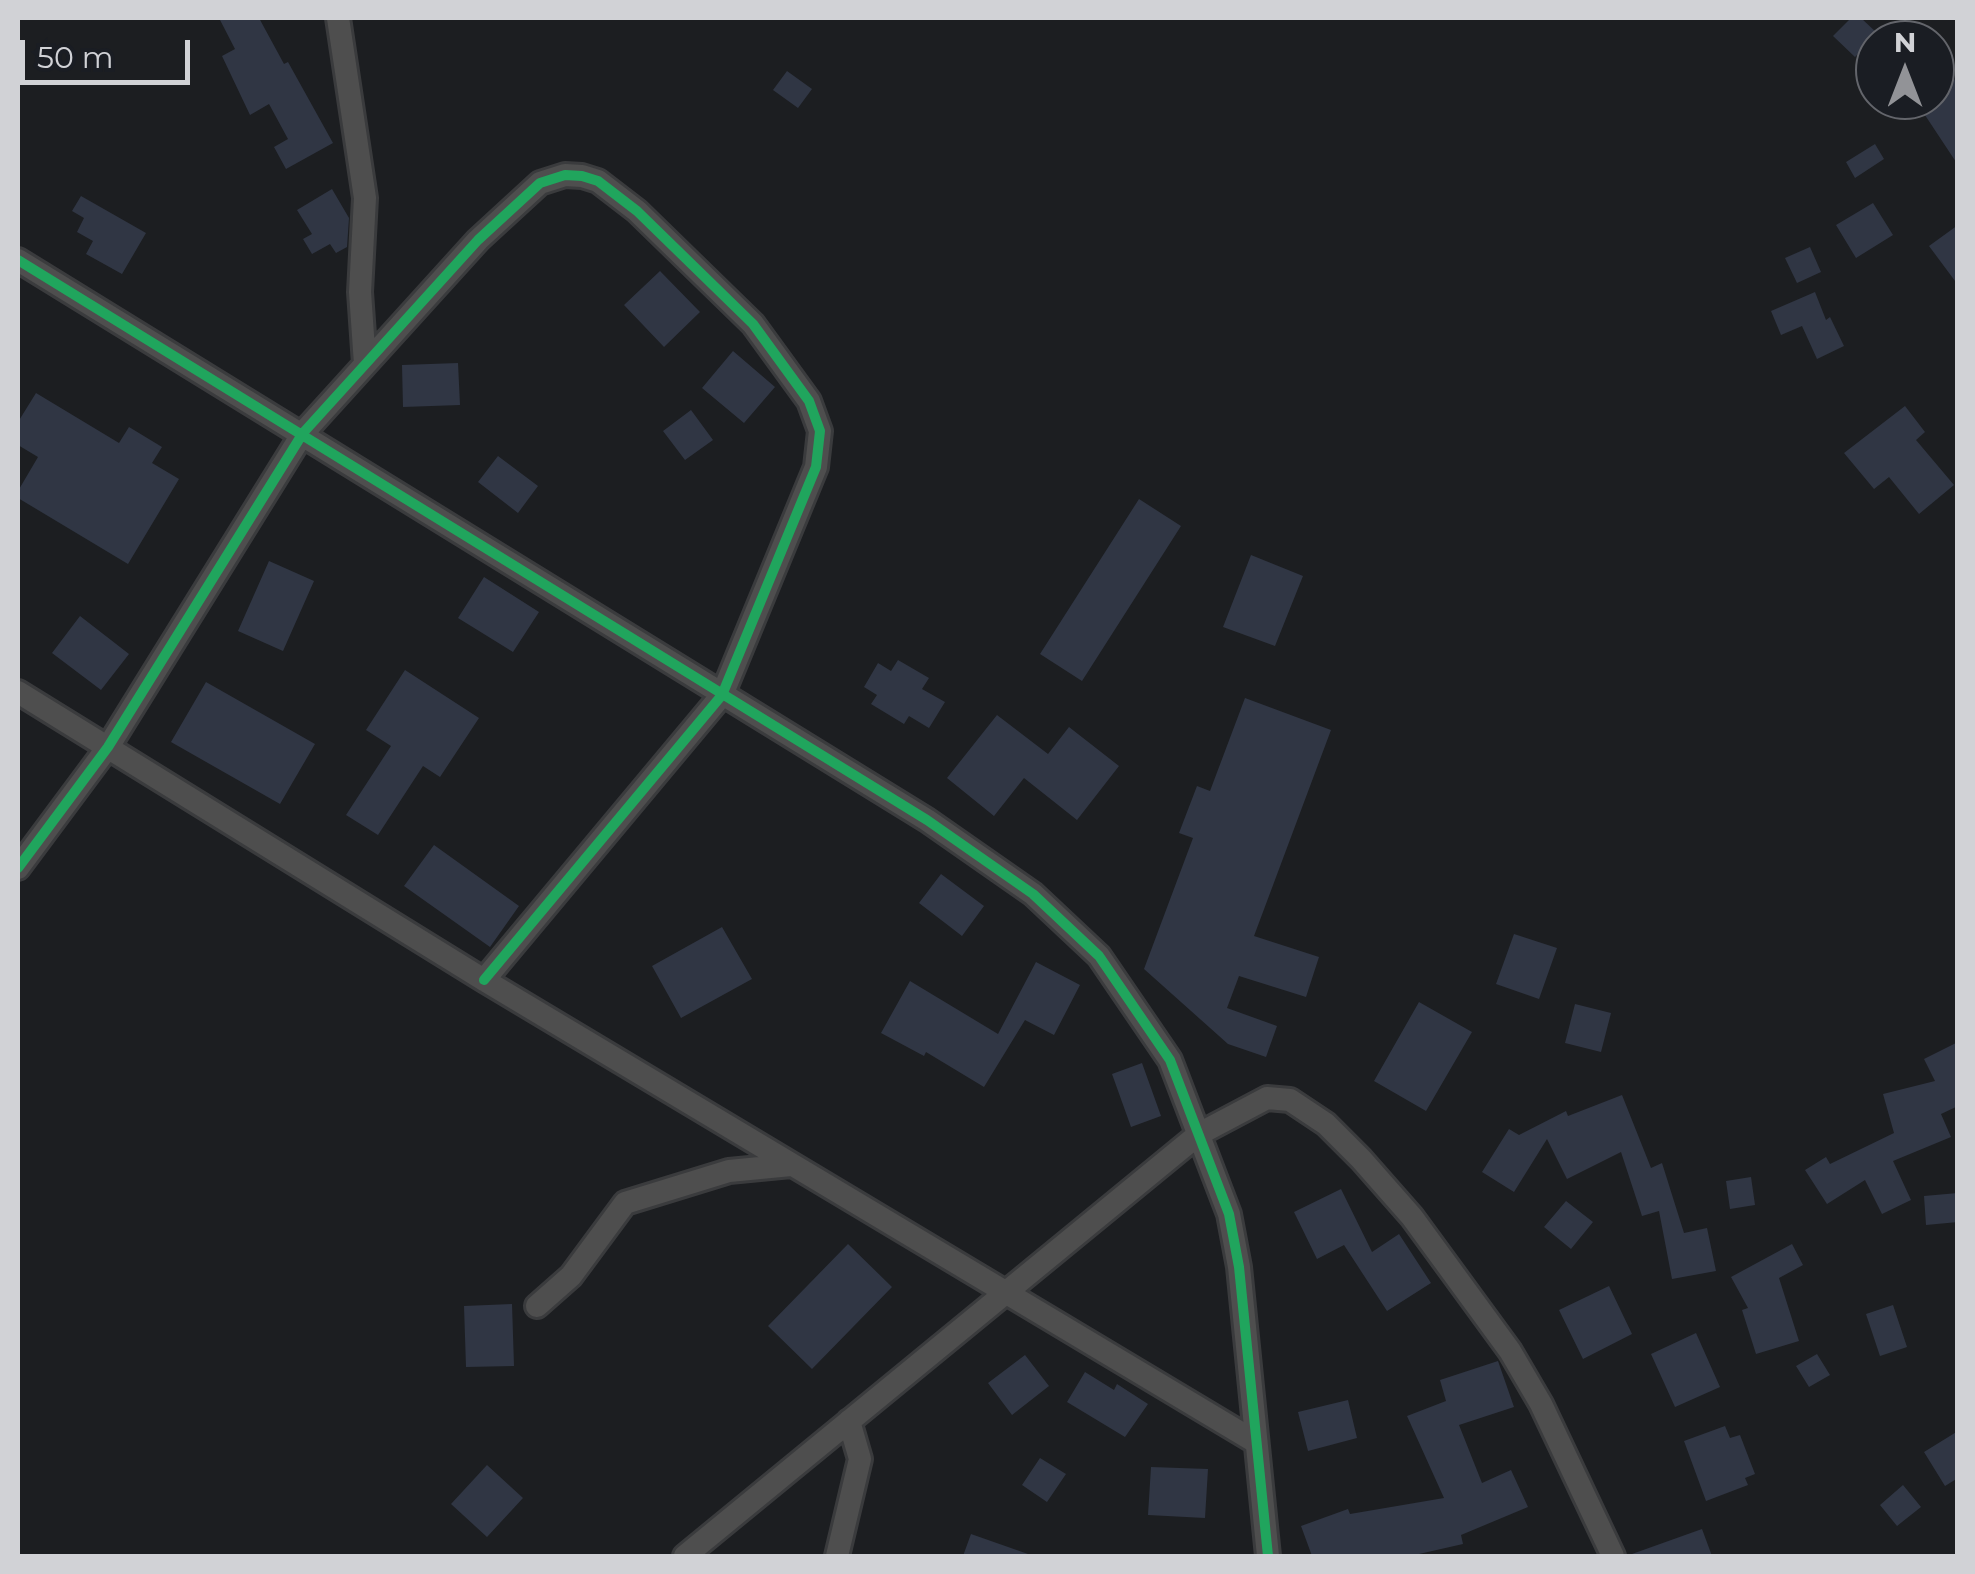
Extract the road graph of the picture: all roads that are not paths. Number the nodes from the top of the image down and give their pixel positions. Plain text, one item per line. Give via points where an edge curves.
1 (338, 18) edge
2 (18, 260) edge
3 (365, 364) junction
4 (303, 433) junction
5 (18, 692) edge
6 (722, 695) junction
7 (108, 747) junction
8 (18, 868) edge
9 (484, 980) junction
10 (1199, 1134) junction
11 (791, 1165) junction
12 (1003, 1293) junction
13 (537, 1306) dead end
14 (849, 1421) junction
15 (1254, 1441) junction
16 (685, 1556) edge
17 (837, 1556) edge
18 (1268, 1556) edge
19 (1613, 1556) edge

1 - 3 street via 365,198
2 - 4 street
3 - 4 street
3 - 6 street via 540,183 582,176 637,211 753,324 809,401 820,430 816,468
4 - 6 street
4 - 7 street
5 - 7 street
6 - 9 street
6 - 10 street via 927,820 1033,894 1098,956 1170,1060
7 - 8 street
7 - 9 street
9 - 11 street
10 - 12 street
10 - 15 street via 1230,1214
10 - 19 street via 1267,1098 1290,1100 1361,1159 1510,1351
11 - 12 street
11 - 13 street via 729,1171 625,1203 571,1276
12 - 14 street
12 - 15 street
14 - 16 street
14 - 17 street via 860,1460
15 - 18 street

